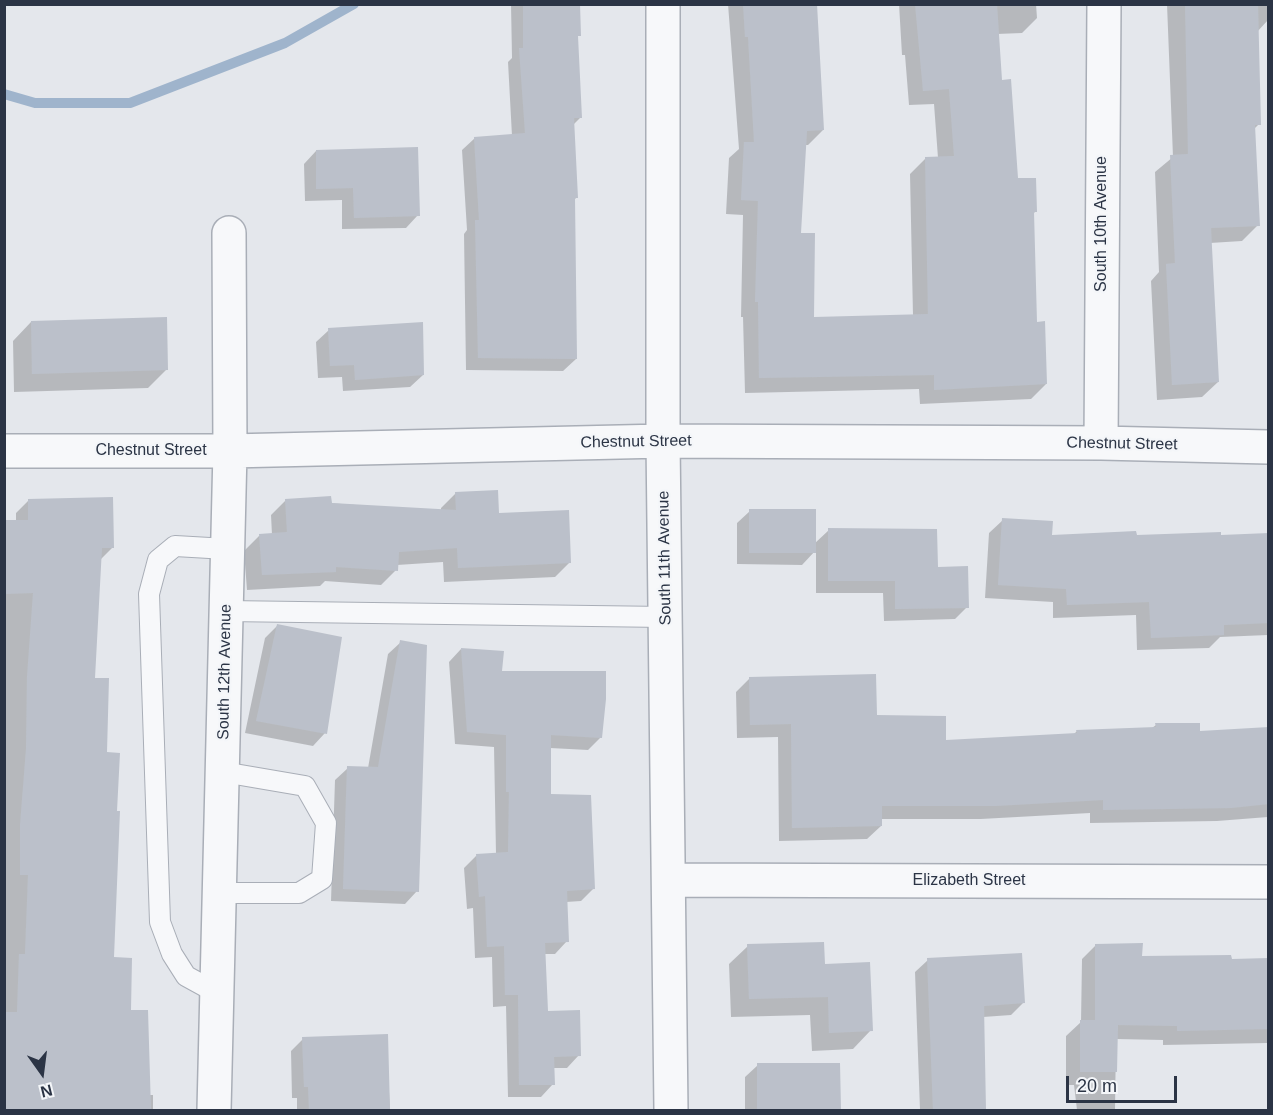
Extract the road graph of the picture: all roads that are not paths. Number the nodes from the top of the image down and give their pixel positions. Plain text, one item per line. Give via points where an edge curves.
1 (663, 4) edge
2 (1104, 4) edge
3 (229, 233) dead end
4 (663, 441) junction
5 (1101, 443) junction
6 (1269, 447) edge
7 (4, 451) edge
8 (230, 452) junction
9 (227, 549) junction
10 (226, 611) junction
11 (665, 617) junction
12 (222, 772) junction
13 (669, 880) junction
14 (1269, 882) edge
15 (219, 893) junction
16 (217, 993) junction
17 (214, 1110) edge
18 (671, 1110) edge

1 - 4 street, South 11th Avenue
2 - 5 street, South 10th Avenue
3 - 8 street, South 12th Avenue
4 - 5 street, Chestnut Street
4 - 8 street, Chestnut Street
4 - 11 street, South 11th Avenue
5 - 6 street, Chestnut Street
7 - 8 street, Chestnut Street
8 - 9 street, South 12th Avenue
9 - 10 street, South 12th Avenue
9 - 16 lane via 175,546 158,560 149,594 160,922 172,954 186,976
10 - 11 lane
10 - 12 street, South 12th Avenue
11 - 13 street, South 11th Avenue
12 - 15 street, South 12th Avenue
12 - 15 lane via 305,786 326,823 322,879 299,893
13 - 14 street, Elizabeth Street
13 - 18 street, South 11th Avenue
15 - 16 street, South 12th Avenue
16 - 17 street, South 12th Avenue

